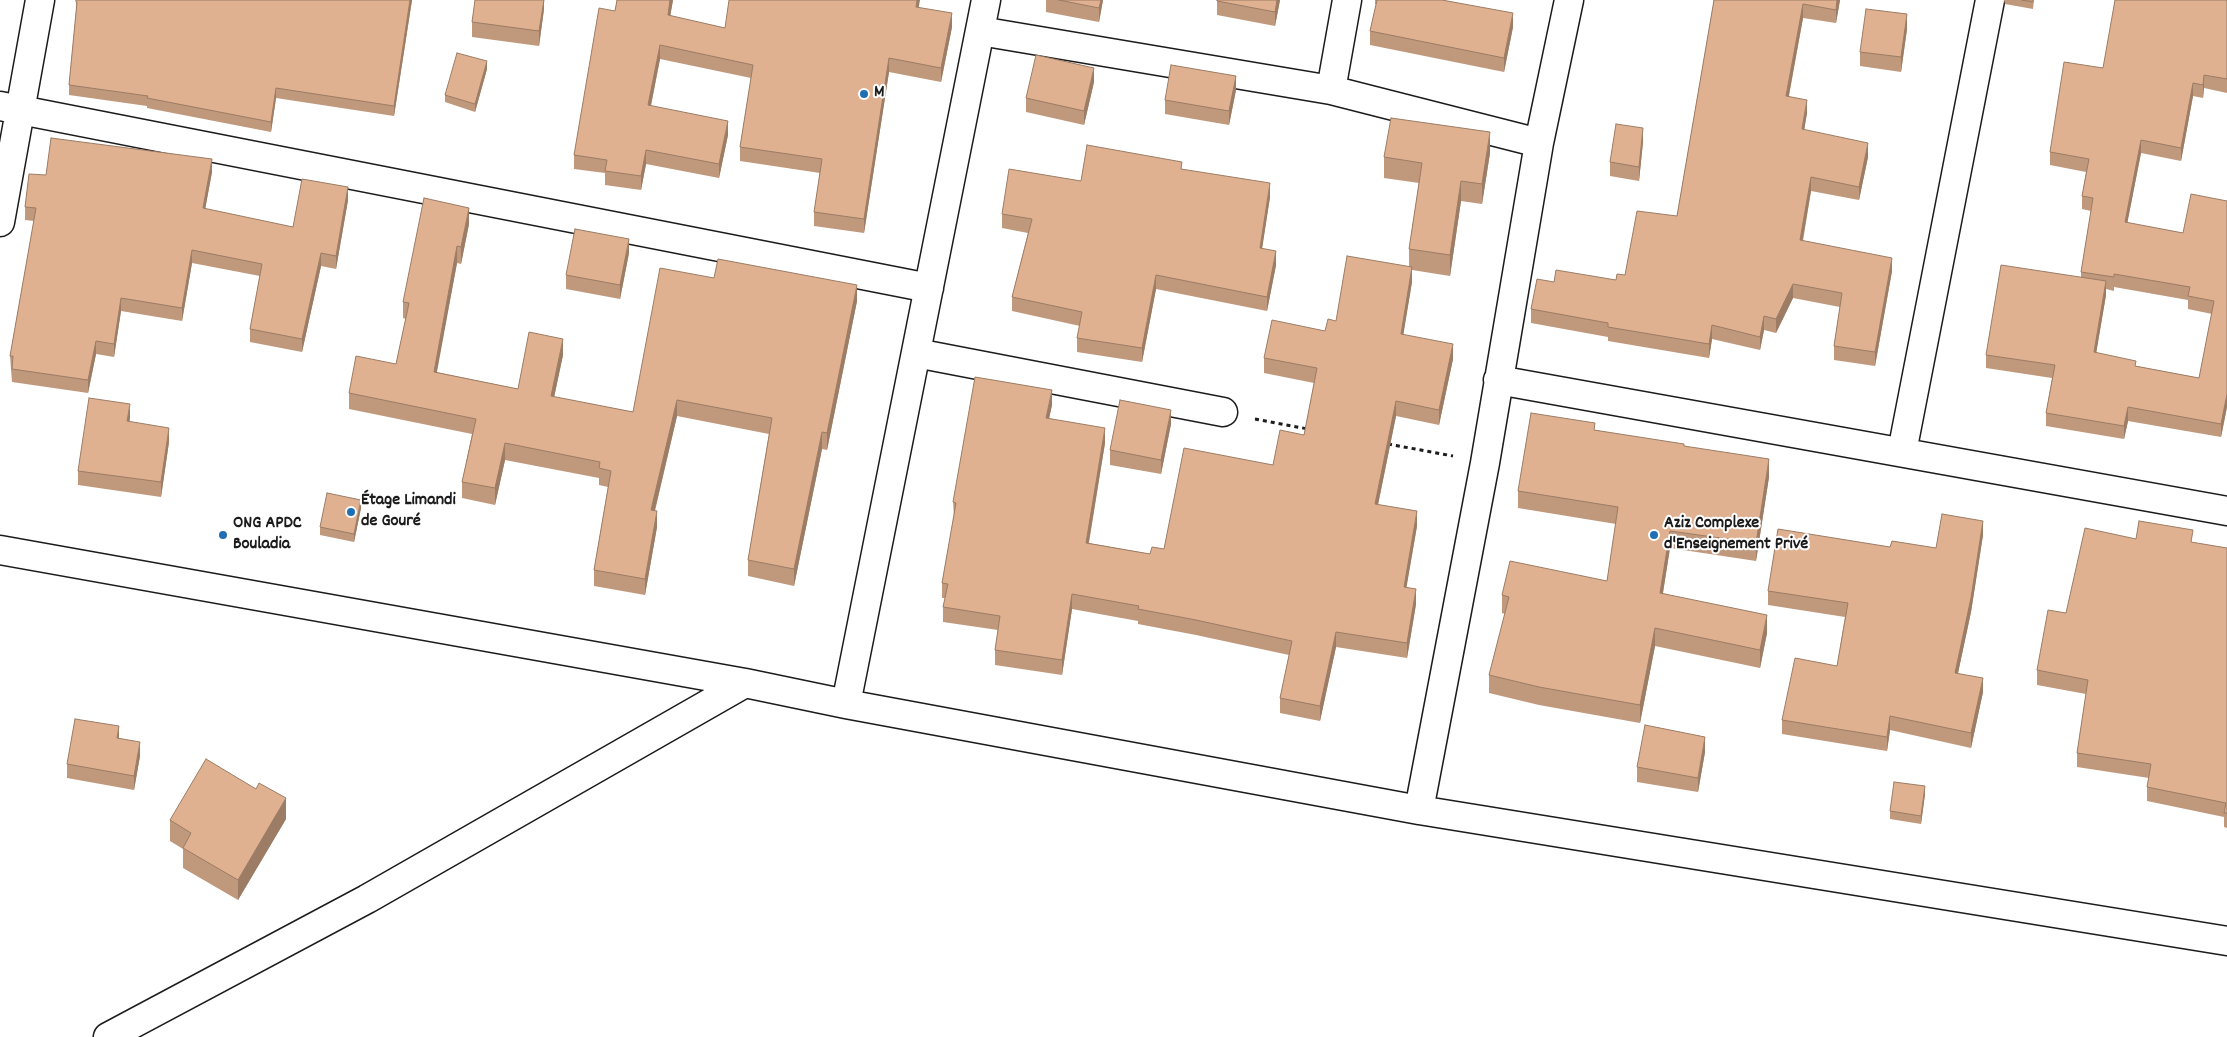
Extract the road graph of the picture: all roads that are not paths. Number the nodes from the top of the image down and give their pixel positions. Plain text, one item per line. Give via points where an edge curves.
1 (40, 0) edge
2 (986, 0) edge
3 (1347, 0) edge
4 (1568, 0) edge
5 (1990, 0) edge
6 (980, 31) junction
7 (1331, 90) junction
8 (10, 108) edge
9 (1539, 143) junction
10 (0, 222) edge
11 (929, 288) junction
12 (916, 353) junction
13 (1498, 380) junction
14 (1223, 412) road end
15 (1902, 452) junction
16 (2227, 511) edge
17 (0, 550) edge
18 (745, 683) junction
19 (846, 704) junction
20 (1419, 810) junction
21 (2227, 941) edge
22 (108, 1037) edge

1 - 8 street
2 - 6 street
3 - 7 street
4 - 9 street
5 - 15 street
6 - 7 street
6 - 11 street
7 - 9 street
8 - 10 street
8 - 11 street
9 - 13 street
11 - 12 street
12 - 14 street
12 - 19 street
13 - 15 street
13 - 20 street
15 - 16 street
17 - 18 street
18 - 19 street
18 - 22 street via 367,899
19 - 20 street
20 - 21 street

